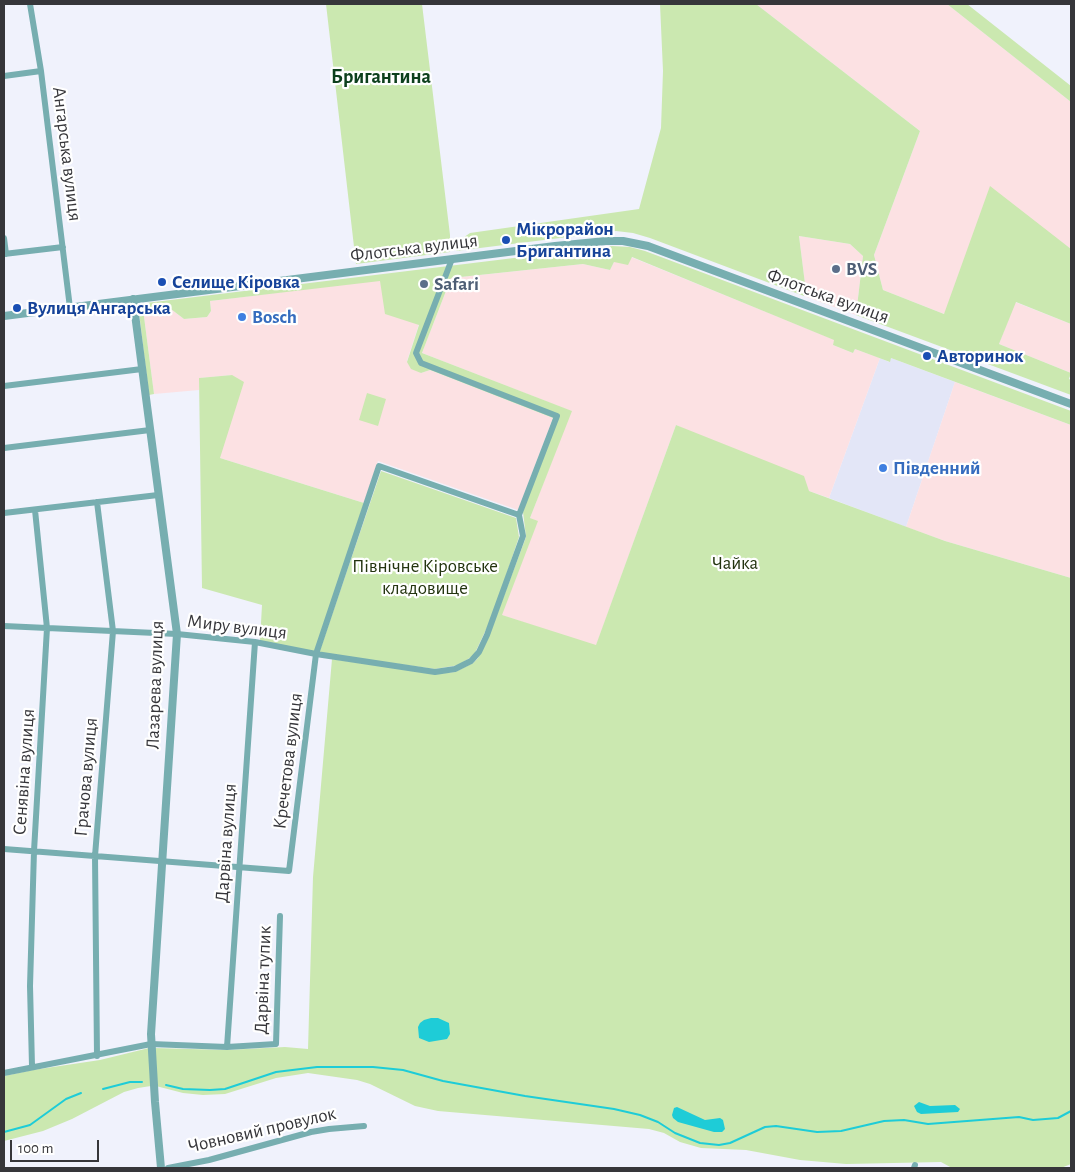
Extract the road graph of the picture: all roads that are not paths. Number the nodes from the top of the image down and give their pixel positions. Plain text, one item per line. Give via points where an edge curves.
1 (30, 4) edge
2 (42, 71) junction
3 (4, 76) edge
4 (4, 238) edge
5 (63, 247) junction
6 (5, 254) edge
7 (452, 259) junction
8 (133, 299) junction
9 (70, 308) junction
10 (4, 316) edge
11 (142, 369) junction
12 (4, 386) edge
13 (1071, 404) edge
14 (150, 430) junction
15 (4, 448) edge
16 (158, 495) junction
17 (98, 502) junction
18 (35, 510) junction
19 (4, 514) edge
20 (519, 515) junction
21 (4, 626) edge
22 (47, 628) junction
23 (113, 631) junction
24 (177, 634) junction
25 (255, 642) junction
26 (316, 654) junction
27 (4, 849) edge
28 (34, 851) junction
29 (95, 856) junction
30 (162, 861) junction
31 (239, 867) junction
32 (280, 916) dead end
33 (151, 1044) junction
34 (227, 1047) junction
35 (97, 1056) junction
36 (32, 1066) junction
37 (4, 1072) edge
38 (364, 1126) dead end
39 (162, 1168) edge
40 (168, 1168) edge

1 - 2 street, Ангарська вулиця
2 - 3 street
2 - 5 street, Ангарська вулиця
4 - 6 street
5 - 6 street
5 - 9 street, Ангарська вулиця
7 - 8 street, Флотська вулиця
7 - 13 street, Флотська вулиця via 606,240 632,242
7 - 20 street via 416,353 421,363 558,416
8 - 9 street, Флотська вулиця
8 - 11 street, Лазарева вулиця
9 - 10 street, Флотська вулиця
11 - 12 street
11 - 14 street, Лазарева вулиця
14 - 15 street
14 - 16 street, Лазарева вулиця
16 - 17 street
16 - 24 street, Лазарева вулиця
17 - 18 street
17 - 23 street, Грачова вулиця
18 - 19 street
18 - 22 street, Сенявіна вулиця
20 - 26 street, Миру вулиця via 523,536 487,635 472,661 455,670 435,672
20 - 26 street, Кречетова вулиця via 379,466
21 - 22 street, Миру вулиця
22 - 23 street, Миру вулиця
22 - 28 street, Сенявіна вулиця
23 - 24 street, Миру вулиця
23 - 29 street, Грачова вулиця
24 - 25 street, Миру вулиця
24 - 30 street, Лазарева вулиця
25 - 26 street, Миру вулиця
25 - 31 street, Дарвіна вулиця
26 - 31 street, Кречетова вулиця via 289,871
27 - 28 street
28 - 29 street
28 - 36 street, Сенявіна вулиця via 30,986
29 - 30 street
29 - 35 street, Грачова вулиця
30 - 31 street
30 - 33 street, Лазарева вулиця
31 - 34 street, Дарвіна вулиця
32 - 34 street, Дарвіна тупик via 276,1044
33 - 34 street
33 - 35 street
33 - 39 street, Човновий провулок
35 - 36 street
36 - 37 street
38 - 40 street, Човновий провулок via 311,1132

